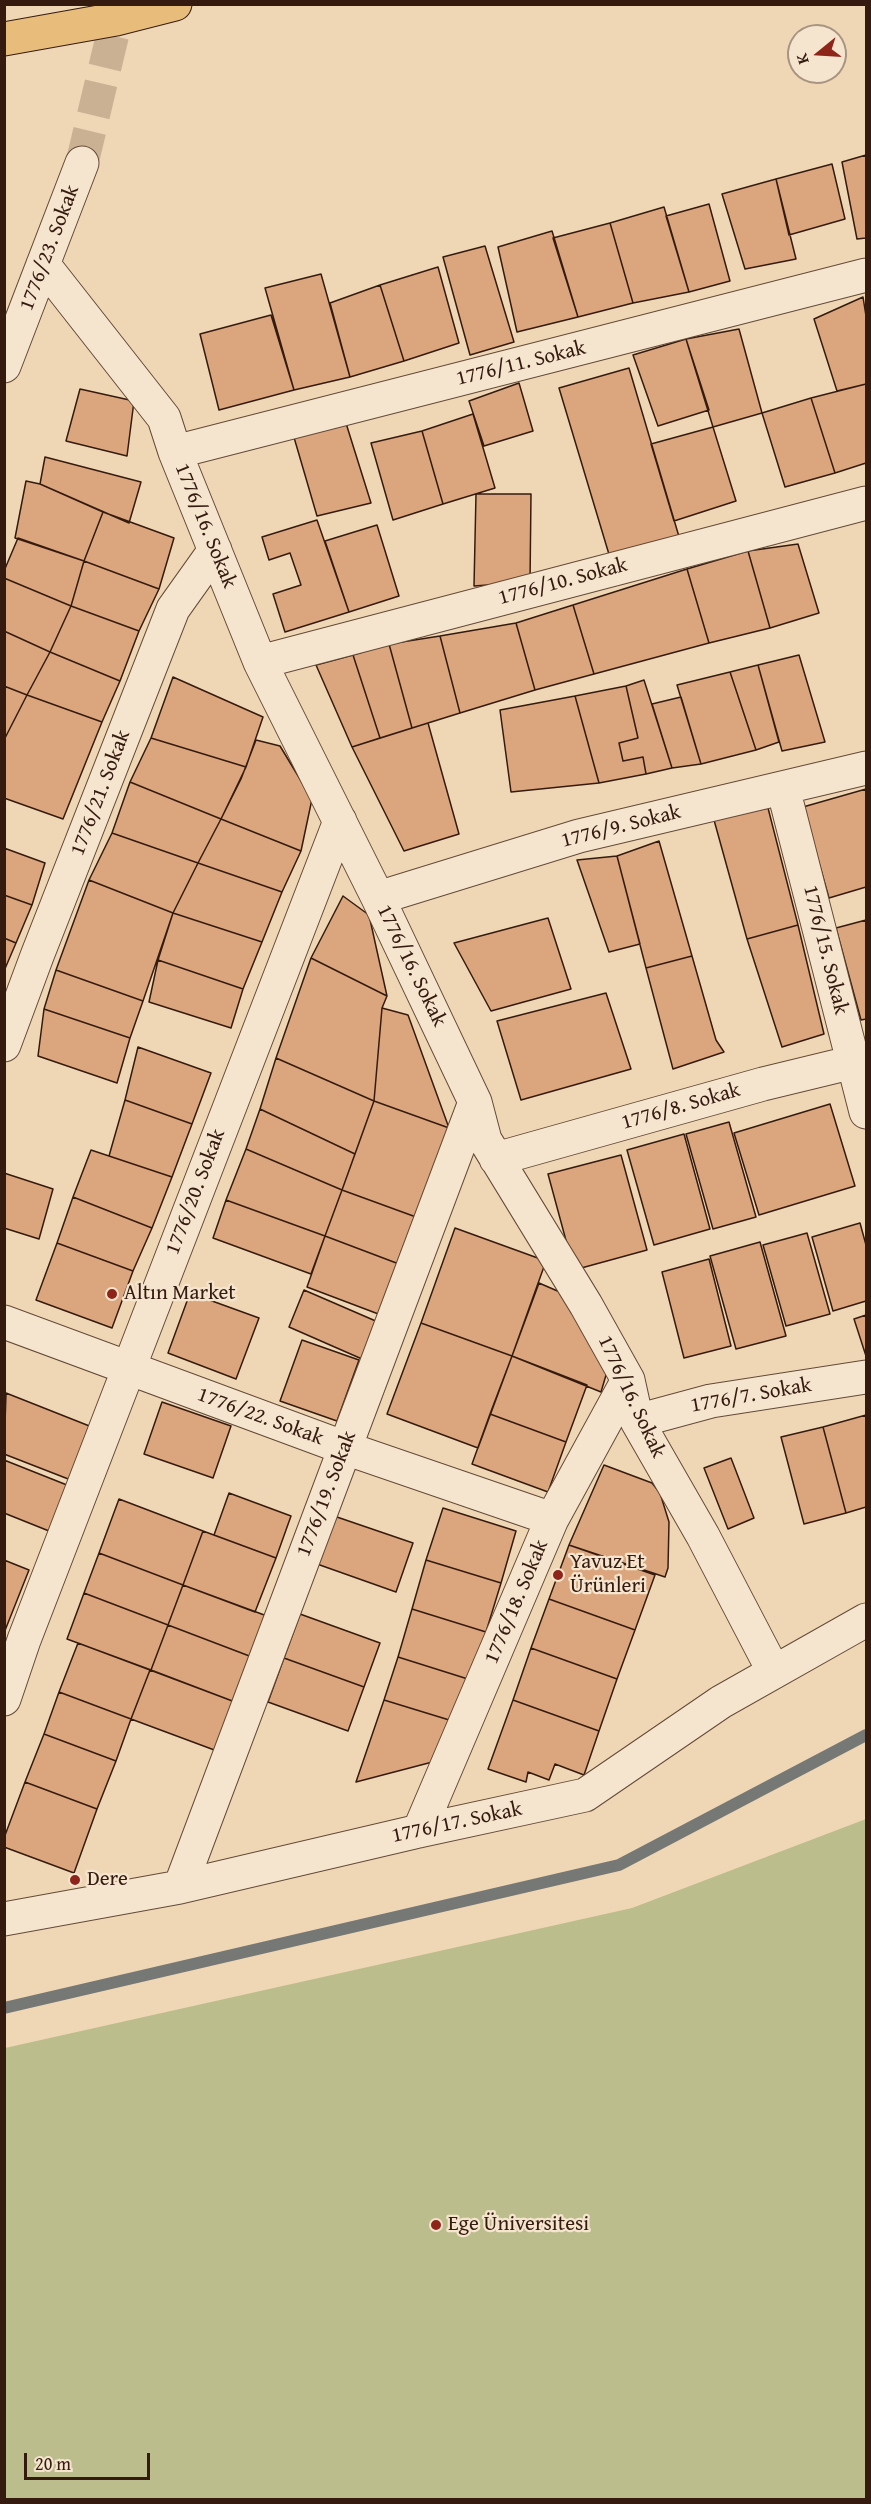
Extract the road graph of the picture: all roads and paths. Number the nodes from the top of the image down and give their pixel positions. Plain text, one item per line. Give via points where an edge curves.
1 (175, 4) edge
2 (4, 39) edge
3 (82, 163) tunnel mouth
4 (44, 264) junction
5 (867, 275) edge
6 (4, 366) edge
7 (175, 452) junction
8 (867, 503) edge
9 (215, 550) junction
10 (260, 662) junction
11 (867, 768) edge
12 (783, 788) junction
13 (340, 821) junction
14 (378, 898) junction
15 (4, 1045) edge
16 (860, 1060) edge
17 (476, 1102) junction
18 (867, 1112) edge
19 (496, 1159) junction
20 (4, 1322) edge
21 (128, 1369) junction
22 (867, 1377) edge
23 (628, 1380) junction
24 (637, 1421) junction
25 (345, 1448) junction
26 (552, 1519) junction
27 (867, 1620) edge
28 (774, 1672) junction
29 (4, 1699) edge
30 (419, 1831) junction
31 (180, 1887) junction
32 (4, 1919) edge

1 - 2 highway
3 - 4 street, 1776/23. Sokak
4 - 6 street, 1776/23. Sokak
4 - 7 street, 1776/16. Sokak via 164,418
5 - 7 street, 1776/11. Sokak
7 - 9 street, 1776/16. Sokak
8 - 10 street, 1776/10. Sokak
9 - 10 street, 1776/16. Sokak
9 - 15 street, 1776/21. Sokak via 173,609
10 - 13 street, 1776/16. Sokak
11 - 12 street, 1776/9. Sokak
12 - 14 street, 1776/9. Sokak via 579,836
12 - 16 street, 1776/15. Sokak
13 - 14 street, 1776/16. Sokak
13 - 21 street, 1776/20. Sokak
14 - 17 street, 1776/16. Sokak
16 - 18 street, 1776/15. Sokak
16 - 19 street, 1776/8. Sokak
17 - 19 street, 1776/16. Sokak via 485,1140
17 - 25 street, 1776/19. Sokak
19 - 23 street, 1776/16. Sokak
20 - 21 street, 1776/22. Sokak
21 - 25 street, 1776/22. Sokak
21 - 29 street, 1776/20. Sokak
22 - 24 street, 1776/7. Sokak via 711,1401
23 - 24 street, 1776/16. Sokak
23 - 26 street, 1776/18. Sokak
24 - 28 street, 1776/16. Sokak via 704,1536
25 - 26 street, 1776/22. Sokak
25 - 31 street, 1776/19. Sokak
26 - 30 street, 1776/18. Sokak
27 - 28 street, 1776/17. Sokak
28 - 30 street, 1776/17. Sokak via 721,1702 585,1795
30 - 31 street, 1776/17. Sokak
31 - 32 street, 1776/17. Sokak

